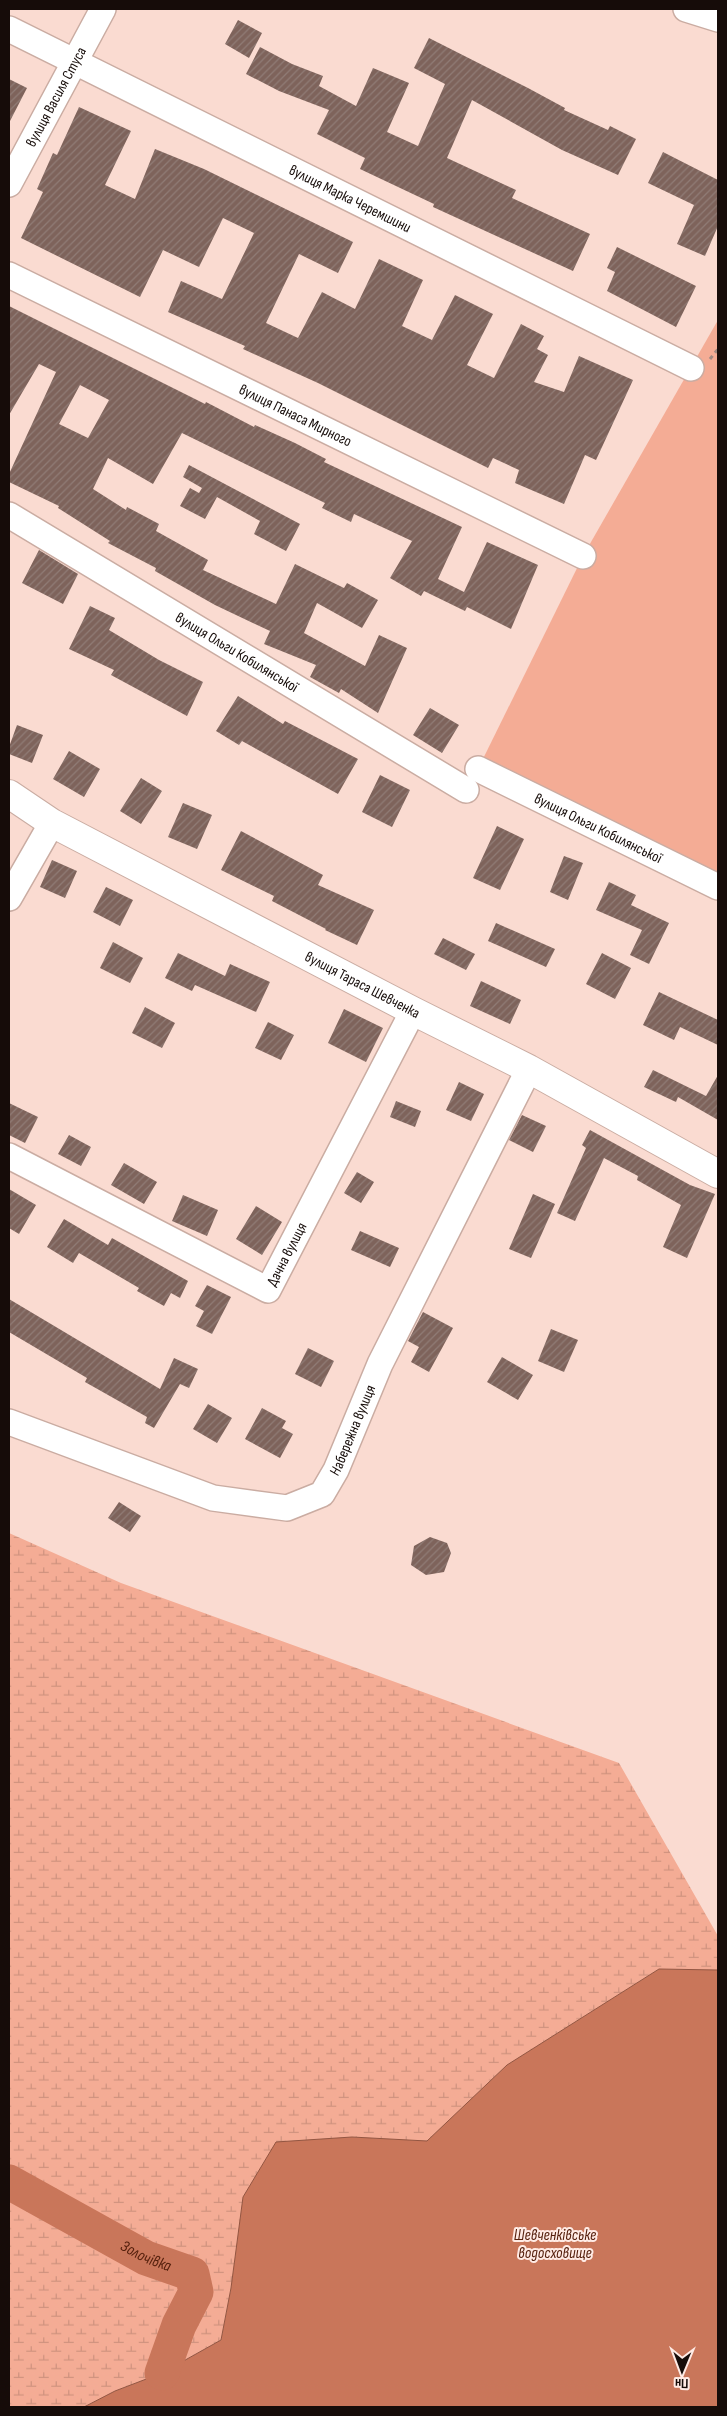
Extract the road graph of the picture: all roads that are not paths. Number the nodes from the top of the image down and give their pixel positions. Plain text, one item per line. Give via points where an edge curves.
1 (102, 9) edge
2 (686, 9) edge
3 (718, 18) edge
4 (9, 28) edge
5 (76, 61) junction
6 (9, 184) edge
7 (9, 275) edge
8 (691, 368) dead end
9 (9, 515) edge
10 (583, 556) dead end
11 (478, 769) dead end
12 (466, 790) dead end
13 (9, 794) edge
14 (52, 822) junction
15 (718, 887) edge
16 (9, 898) edge
17 (413, 1011) junction
18 (529, 1068) junction
19 (9, 1156) edge
20 (718, 1174) edge
21 (9, 1422) edge

1 - 5 street, вулиця Василя Стуса
2 - 3 street
4 - 5 street, вулиця Марка Черемшини
5 - 6 street, вулиця Василя Стуса
5 - 8 street, вулиця Марка Черемшини
7 - 10 street, вулиця Панаса Мирного
9 - 12 street, вулиця Ольги Кобилянської
11 - 15 street, вулиця Ольги Кобилянської
13 - 14 main road, вулиця Тараса Шевченка
14 - 16 street
14 - 17 main road, вулиця Тараса Шевченка
17 - 18 main road, вулиця Тараса Шевченка
17 - 19 street, Дачна вулиця via 268,1290
18 - 20 main road, вулиця Тараса Шевченка
18 - 21 street, Набережна вулиця via 380,1364 336,1470 322,1494 287,1508 212,1498

